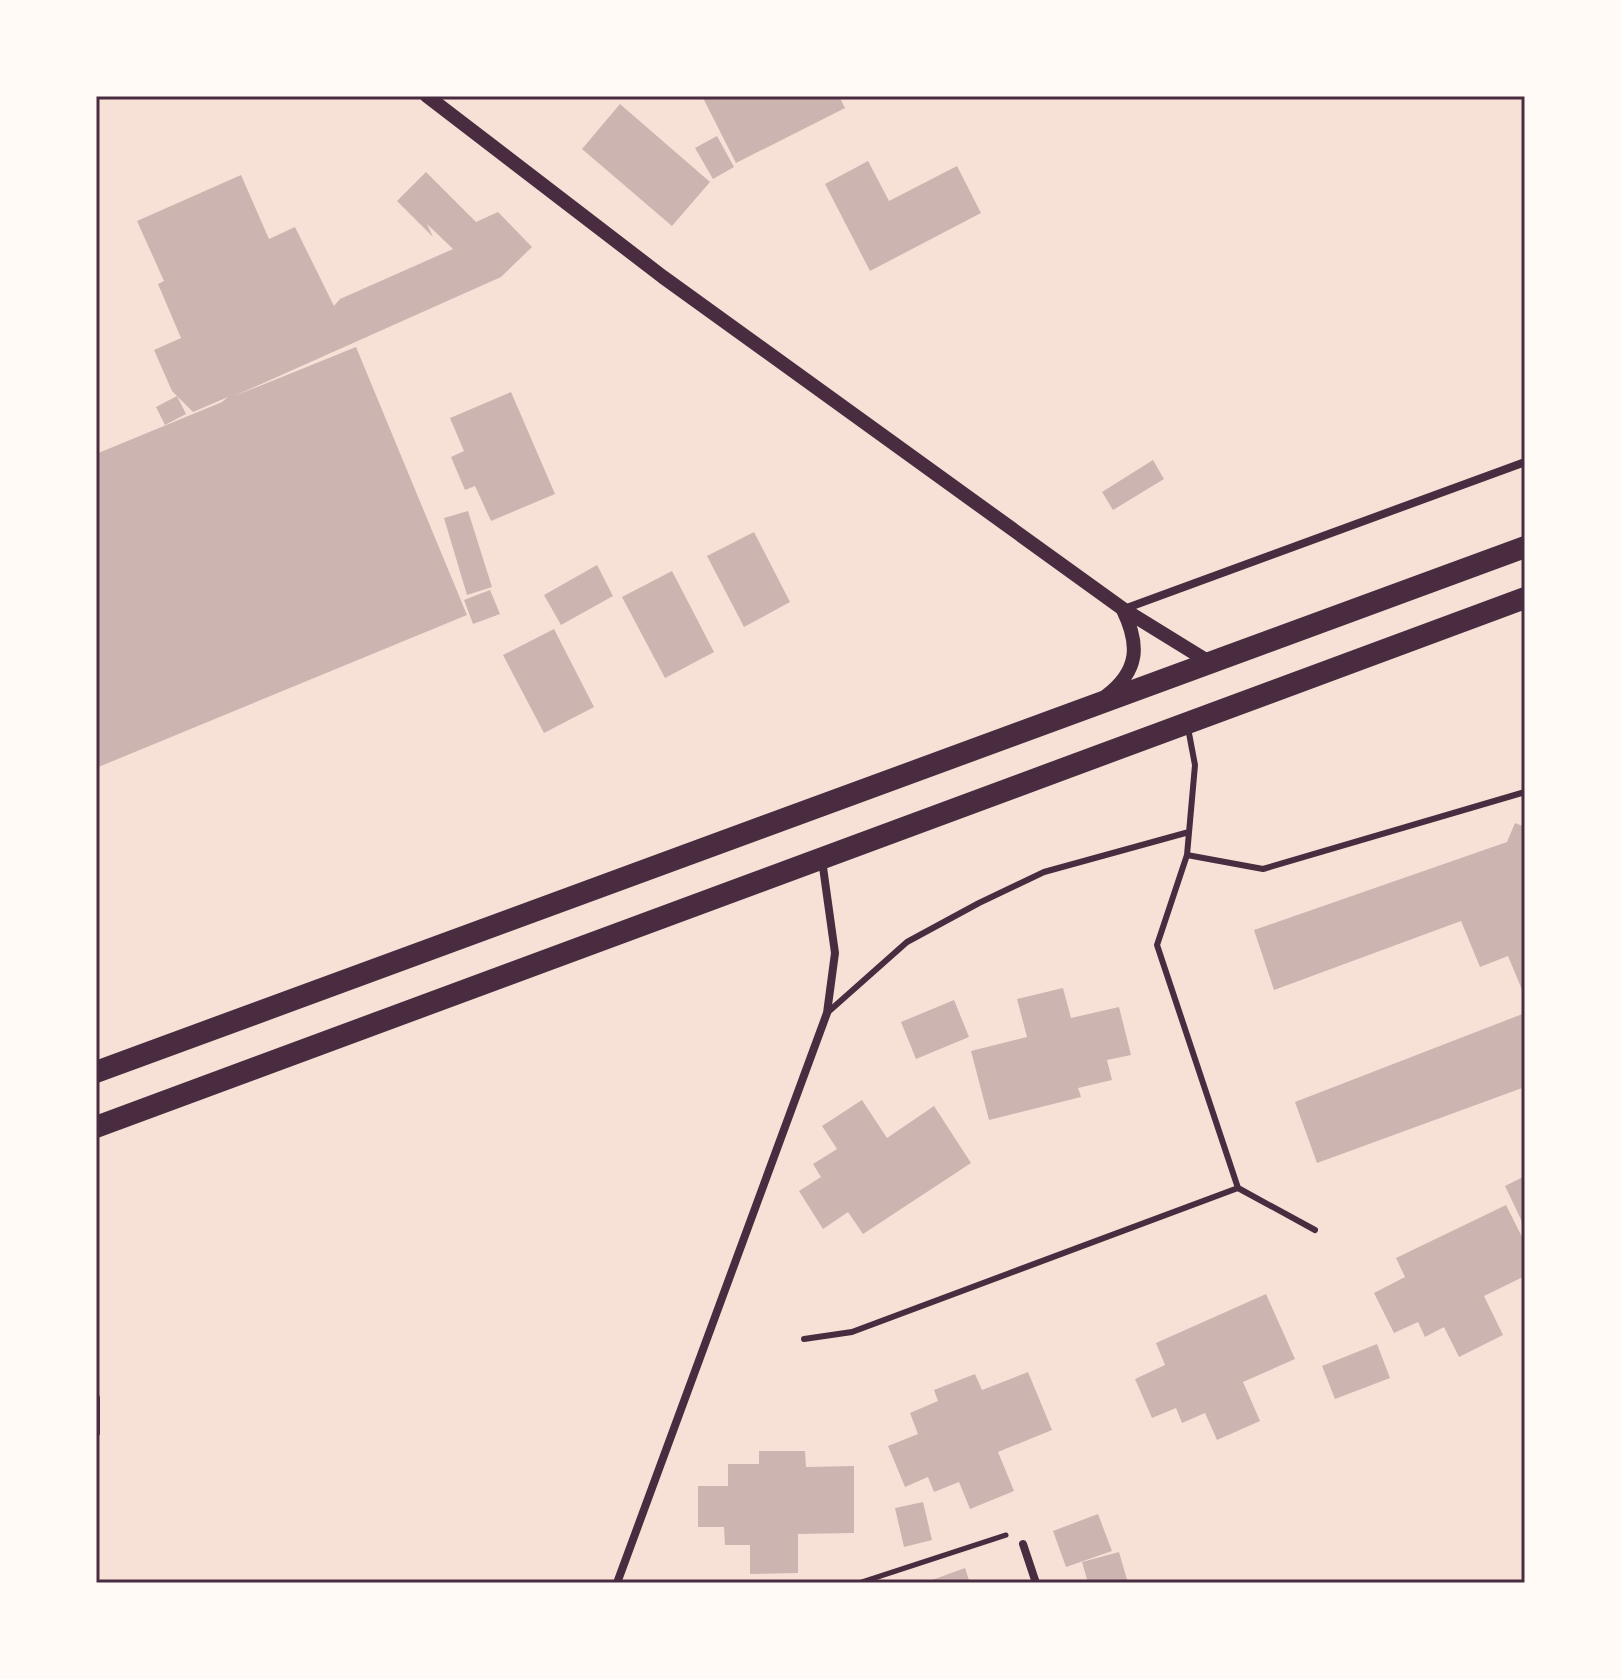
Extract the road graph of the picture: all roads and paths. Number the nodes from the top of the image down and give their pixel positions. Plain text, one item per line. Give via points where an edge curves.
1 (427, 96) edge
2 (1525, 462) edge
3 (1525, 547) edge
4 (1525, 598) edge
5 (1123, 609) junction
6 (1209, 662) junction
7 (1098, 702) junction
8 (1187, 721) junction
9 (1525, 792) edge
10 (1189, 832) junction
11 (1187, 855) junction
12 (822, 859) junction
13 (827, 1013) junction
14 (96, 1072) edge
15 (96, 1127) edge
16 (1238, 1188) junction
17 (1315, 1230) dead end
18 (804, 1339) dead end
19 (96, 1398) edge
20 (96, 1433) edge
21 (1023, 1544) joint
22 (617, 1583) edge
23 (859, 1583) edge
24 (1036, 1583) edge

1 - 5 street via 663,277
2 - 5 street
3 - 6 highway
4 - 8 highway
5 - 6 street
5 - 7 street via 1134,634 1133,661 1121,685
6 - 7 highway
7 - 14 highway
8 - 10 lane via 1195,765
8 - 12 highway
9 - 11 lane via 1263,869
10 - 11 lane
10 - 13 lane via 1044,872 979,903 907,942
11 - 16 lane via 1157,945
12 - 13 street via 835,941
12 - 15 highway
13 - 22 street
16 - 17 lane
16 - 18 lane via 852,1332
19 - 20 street
21 - 23 path via 1016,1535 1001,1535
21 - 24 street

